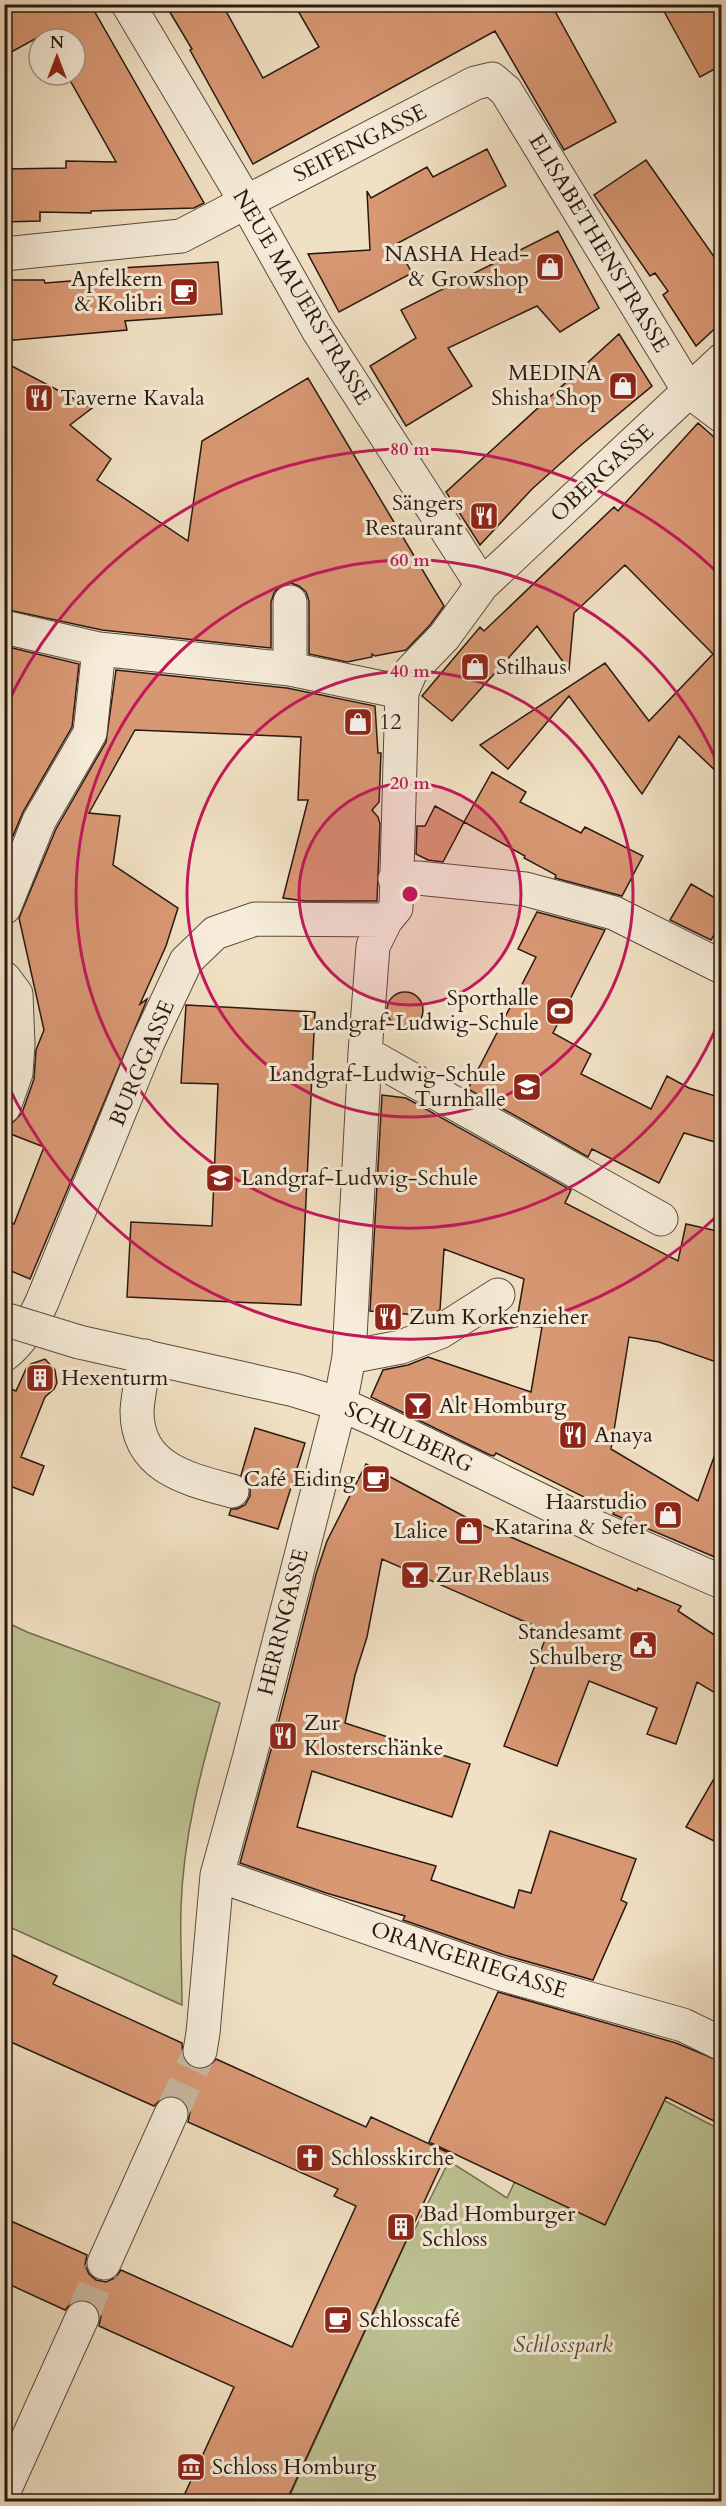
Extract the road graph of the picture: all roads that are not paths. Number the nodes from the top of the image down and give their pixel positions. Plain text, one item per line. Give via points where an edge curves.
1 (128, 4) edge
2 (475, 83) joint
3 (246, 202) junction
4 (4, 254) edge
5 (722, 360) edge
6 (689, 391) junction
7 (722, 416) edge
8 (482, 585) junction
9 (290, 602) dead end
10 (4, 627) edge
11 (99, 649) junction
12 (290, 669) junction
13 (402, 692) junction
14 (395, 879) junction
15 (9, 898) edge
16 (386, 920) junction
17 (722, 967) edge
18 (4, 978) edge
19 (364, 1053) junction
20 (4, 1107) edge
21 (661, 1219) dead end
22 (498, 1295) dead end
23 (4, 1305) edge
24 (19, 1319) edge
25 (4, 1355) edge
26 (145, 1356) junction
27 (349, 1357) junction
28 (340, 1404) junction
29 (232, 1491) dead end
30 (722, 1582) edge
31 (217, 1875) junction
32 (722, 2044) edge
33 (200, 2051) tunnel mouth
34 (171, 2114) tunnel mouth
35 (104, 2263) tunnel mouth
36 (82, 2318) tunnel mouth
37 (4, 2491) edge

1 - 3 street, NEUE MAUERSTRASSE
2 - 3 street, SEIFENGASSE
2 - 6 street, ELISABETHENSTRASSE via 492,79 506,91
3 - 4 street, SEIFENGASSE via 181,236
3 - 8 street, NEUE MAUERSTRASSE via 318,330
5 - 6 street, OBERGASSE
6 - 7 street, ELISABETHENSTRASSE
6 - 8 street, OBERGASSE
8 - 13 street, OBERGASSE via 444,637 411,671
9 - 12 street
10 - 11 street
11 - 12 street
11 - 15 street via 90,733 39,821
12 - 13 street
13 - 14 street, HERRNGASSE
14 - 16 street, HERRNGASSE via 396,908
14 - 17 street via 525,889 614,913
16 - 19 street, HERRNGASSE via 372,946
16 - 24 street, BURGGASSE via 255,919 215,933 186,961
18 - 20 street via 15,994 18,1014 15,1073
19 - 21 street
19 - 27 street, HERRNGASSE
22 - 27 street via 440,1332 401,1347
23 - 24 street, SCHULBERG
24 - 25 street, BURGGASSE via 15,1346
24 - 26 street, SCHULBERG, bridge via 79,1342
26 - 28 street, SCHULBERG
26 - 29 street via 137,1412 144,1443 155,1461 179,1474
27 - 28 street, HERRNGASSE
28 - 30 street, SCHULBERG via 600,1529
28 - 31 street, HERRNGASSE
31 - 32 street, ORANGERIEGASSE via 498,1973 683,2025
31 - 33 street, HERRNGASSE
34 - 35 street
36 - 37 street

